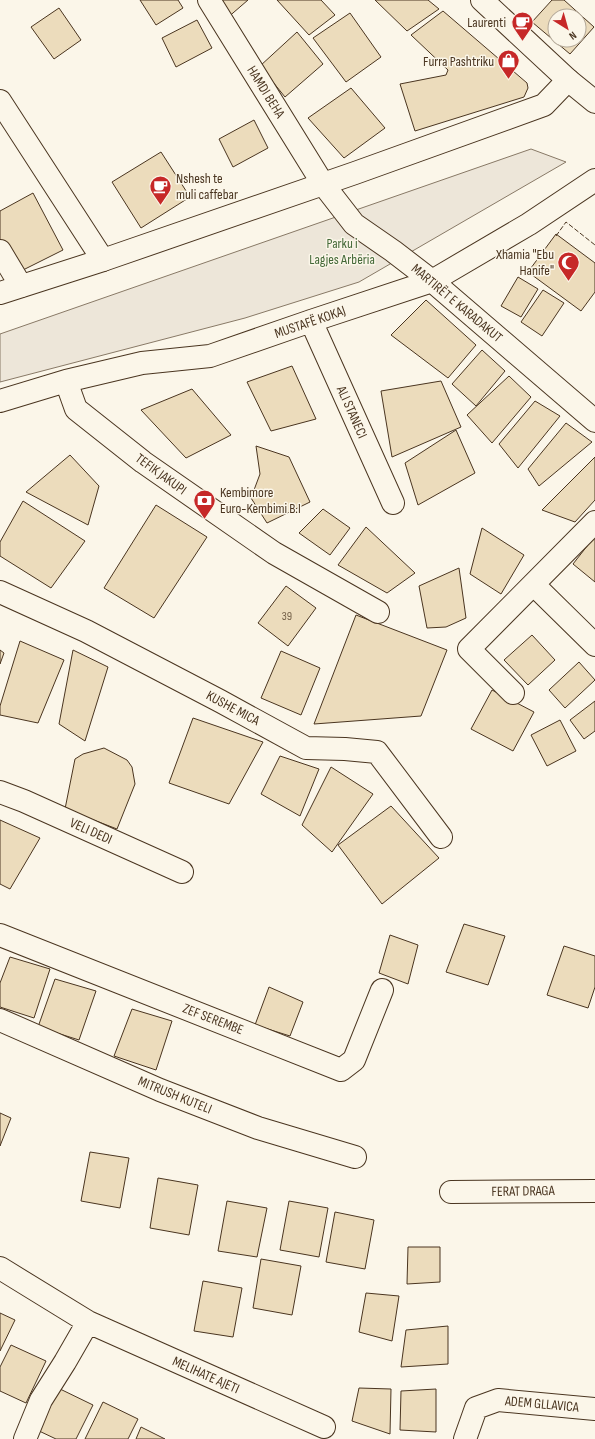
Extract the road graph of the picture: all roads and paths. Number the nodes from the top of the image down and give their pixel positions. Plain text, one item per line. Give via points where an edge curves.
1 (209, 0) edge
2 (482, 0) edge
3 (568, 80) junction
4 (593, 97) edge
5 (0, 101) edge
6 (595, 180) edge
7 (323, 184) junction
8 (0, 252) edge
9 (103, 260) junction
10 (432, 281) junction
11 (21, 286) junction
12 (0, 293) edge
13 (311, 321) junction
14 (66, 381) junction
15 (0, 400) edge
16 (595, 421) edge
17 (393, 503) dead end
18 (595, 522) edge
19 (534, 585) junction
20 (0, 592) edge
21 (378, 612) dead end
22 (595, 645) edge
23 (513, 693) dead end
24 (0, 792) edge
25 (441, 837) dead end
26 (182, 872) dead end
27 (0, 934) edge
28 (382, 990) dead end
29 (0, 1020) edge
30 (355, 1156) dead end
31 (595, 1190) edge
32 (451, 1192) dead end
33 (0, 1268) edge
34 (88, 1322) junction
35 (595, 1409) edge
36 (324, 1427) dead end
37 (25, 1439) edge
38 (464, 1439) edge

1 - 7 street, HAMDI BEHA
2 - 3 street
3 - 4 street
3 - 7 street via 544,105
5 - 9 street
6 - 10 street, MUSTAFË KOKAJ via 529,224
7 - 9 street
7 - 10 street, MARTIRËT E KARADAKUT via 354,224
8 - 11 street
9 - 11 street
10 - 13 street, MUSTAFË KOKAJ
10 - 16 street, MARTIRËT E KARADAKUT
11 - 12 street
13 - 14 street, MUSTAFË KOKAJ via 210,356 142,363
13 - 17 street, ALI STANECI
14 - 15 street, MUSTAFË KOKAJ
14 - 21 street, TEFIK JAKUPI via 76,409 143,462 274,554
18 - 19 street
19 - 22 street
19 - 23 street via 469,649
20 - 25 street, KUSHE MICA via 93,635 220,700 306,748 377,752
24 - 26 street, VELI DEDI
27 - 28 street, ZEF SEREMBE via 341,1070 354,1060
29 - 30 street, MITRUSH KUTELI via 160,1090 258,1128
31 - 32 street, FERAT DRAGA
33 - 34 street, MELIHATE AJETI
34 - 36 street, MELIHATE AJETI
34 - 37 street via 42,1400
35 - 38 street, ADEM GLLAVICA via 498,1400 476,1408

